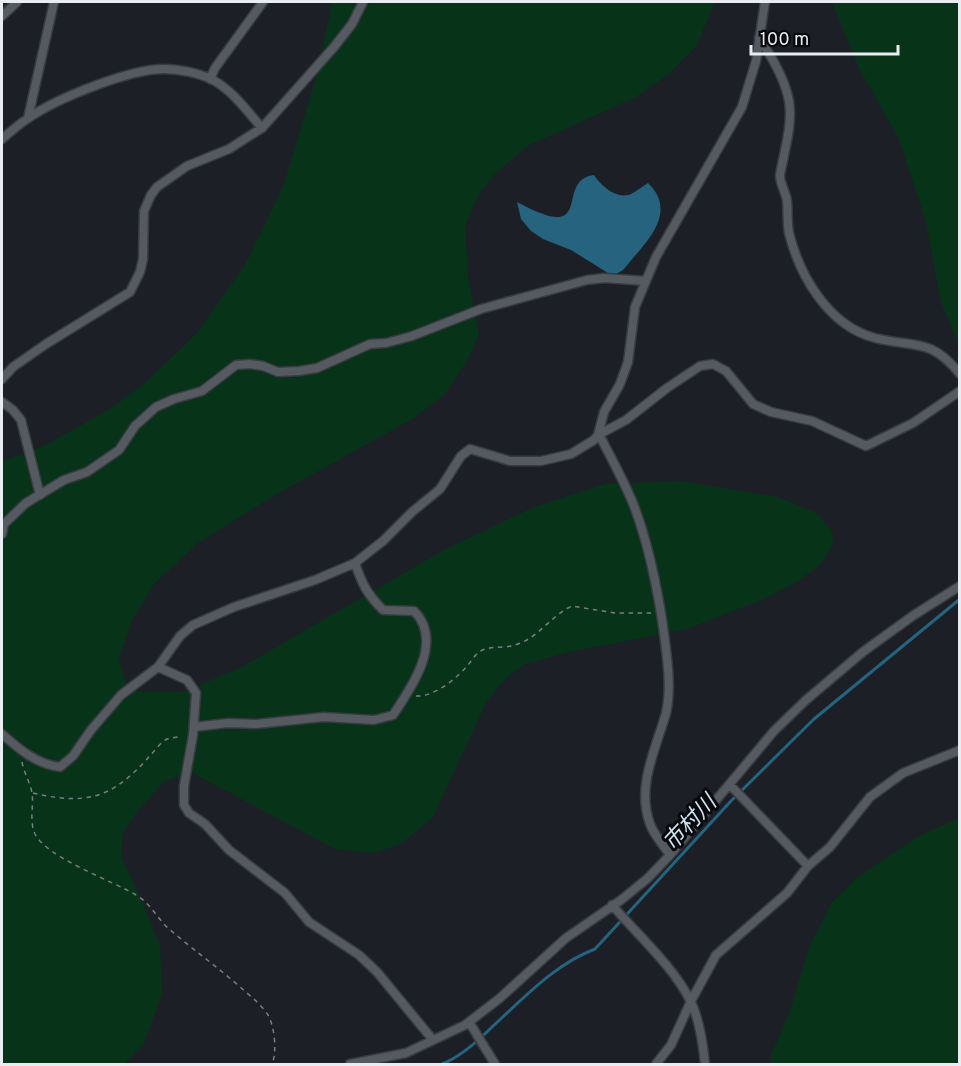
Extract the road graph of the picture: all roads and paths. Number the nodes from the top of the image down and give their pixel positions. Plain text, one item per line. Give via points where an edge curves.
1 (17, 2) edge
2 (54, 2) edge
3 (263, 2) edge
4 (363, 2) edge
5 (765, 2) edge
6 (2, 16) edge
7 (759, 38) junction
8 (210, 79) junction
9 (28, 118) junction
10 (262, 128) junction
11 (2, 139) edge
12 (646, 281) junction
13 (960, 374) edge
14 (2, 379) edge
15 (960, 391) edge
16 (2, 402) edge
17 (598, 435) junction
18 (40, 495) junction
19 (2, 534) edge
20 (355, 563) junction
21 (960, 586) edge
22 (660, 614) junction
23 (158, 667) junction
24 (408, 693) junction
25 (193, 731) junction
26 (2, 734) edge
27 (20, 750) junction
28 (960, 750) edge
29 (730, 785) junction
30 (32, 793) junction
31 (670, 855) junction
32 (808, 866) junction
33 (612, 905) junction
34 (691, 1001) junction
35 (469, 1022) junction
36 (433, 1040) junction
37 (272, 1065) edge
38 (350, 1065) edge
39 (495, 1065) edge
40 (656, 1065) edge
41 (705, 1065) edge

1 - 6 street
2 - 9 street
3 - 8 street
4 - 10 street via 334,47
5 - 7 street
7 - 12 street via 742,107
7 - 13 street via 778,70 789,100 780,183 786,194 789,231 797,258 812,286 833,316 853,330 874,338 927,347 943,356
8 - 9 street via 166,69 130,75 81,91
8 - 10 street via 226,88
9 - 11 street
10 - 14 street via 230,149 187,166 157,187 144,211 143,260 130,292 46,344
12 - 17 street via 635,307 628,362 604,412
12 - 18 street via 587,280 481,309 412,336 370,344 317,368 278,372 263,366 236,365 202,391 156,408 135,426 119,450 87,472
15 - 17 street via 914,423 866,446 812,421 753,405 726,371 712,364 700,366 626,420
16 - 18 street via 21,420
17 - 20 street via 571,454 541,461 510,461 470,449 440,489
17 - 22 street via 634,506
18 - 19 street via 4,524
20 - 23 street via 193,625
20 - 24 street via 363,587 383,610 414,611 425,626 423,657
21 - 29 street via 864,651 806,700 774,731
22 - 24 path via 615,613 572,606 534,637 514,646 485,649 430,694 418,697
22 - 31 street via 668,700 647,771 646,788 651,825
23 - 25 street via 187,680 196,693
23 - 27 street via 121,695 73,756 60,766 43,763
24 - 25 street via 393,714 374,720 324,717 228,723
25 - 30 path via 167,739 138,770 102,795 51,797
25 - 36 street via 184,786 184,805 189,813 285,893 309,922 359,955
26 - 27 street
27 - 30 path
28 - 32 street via 903,773 870,797
29 - 31 street
29 - 32 street
30 - 37 path via 35,833 45,845 137,895 166,926 211,961 269,1016 273,1030
31 - 33 street via 648,878
32 - 34 street via 787,893 716,955
33 - 34 street via 670,970
33 - 35 street via 566,938
34 - 40 street via 671,1045
34 - 41 street
35 - 36 street
35 - 39 street
36 - 38 street via 406,1053

